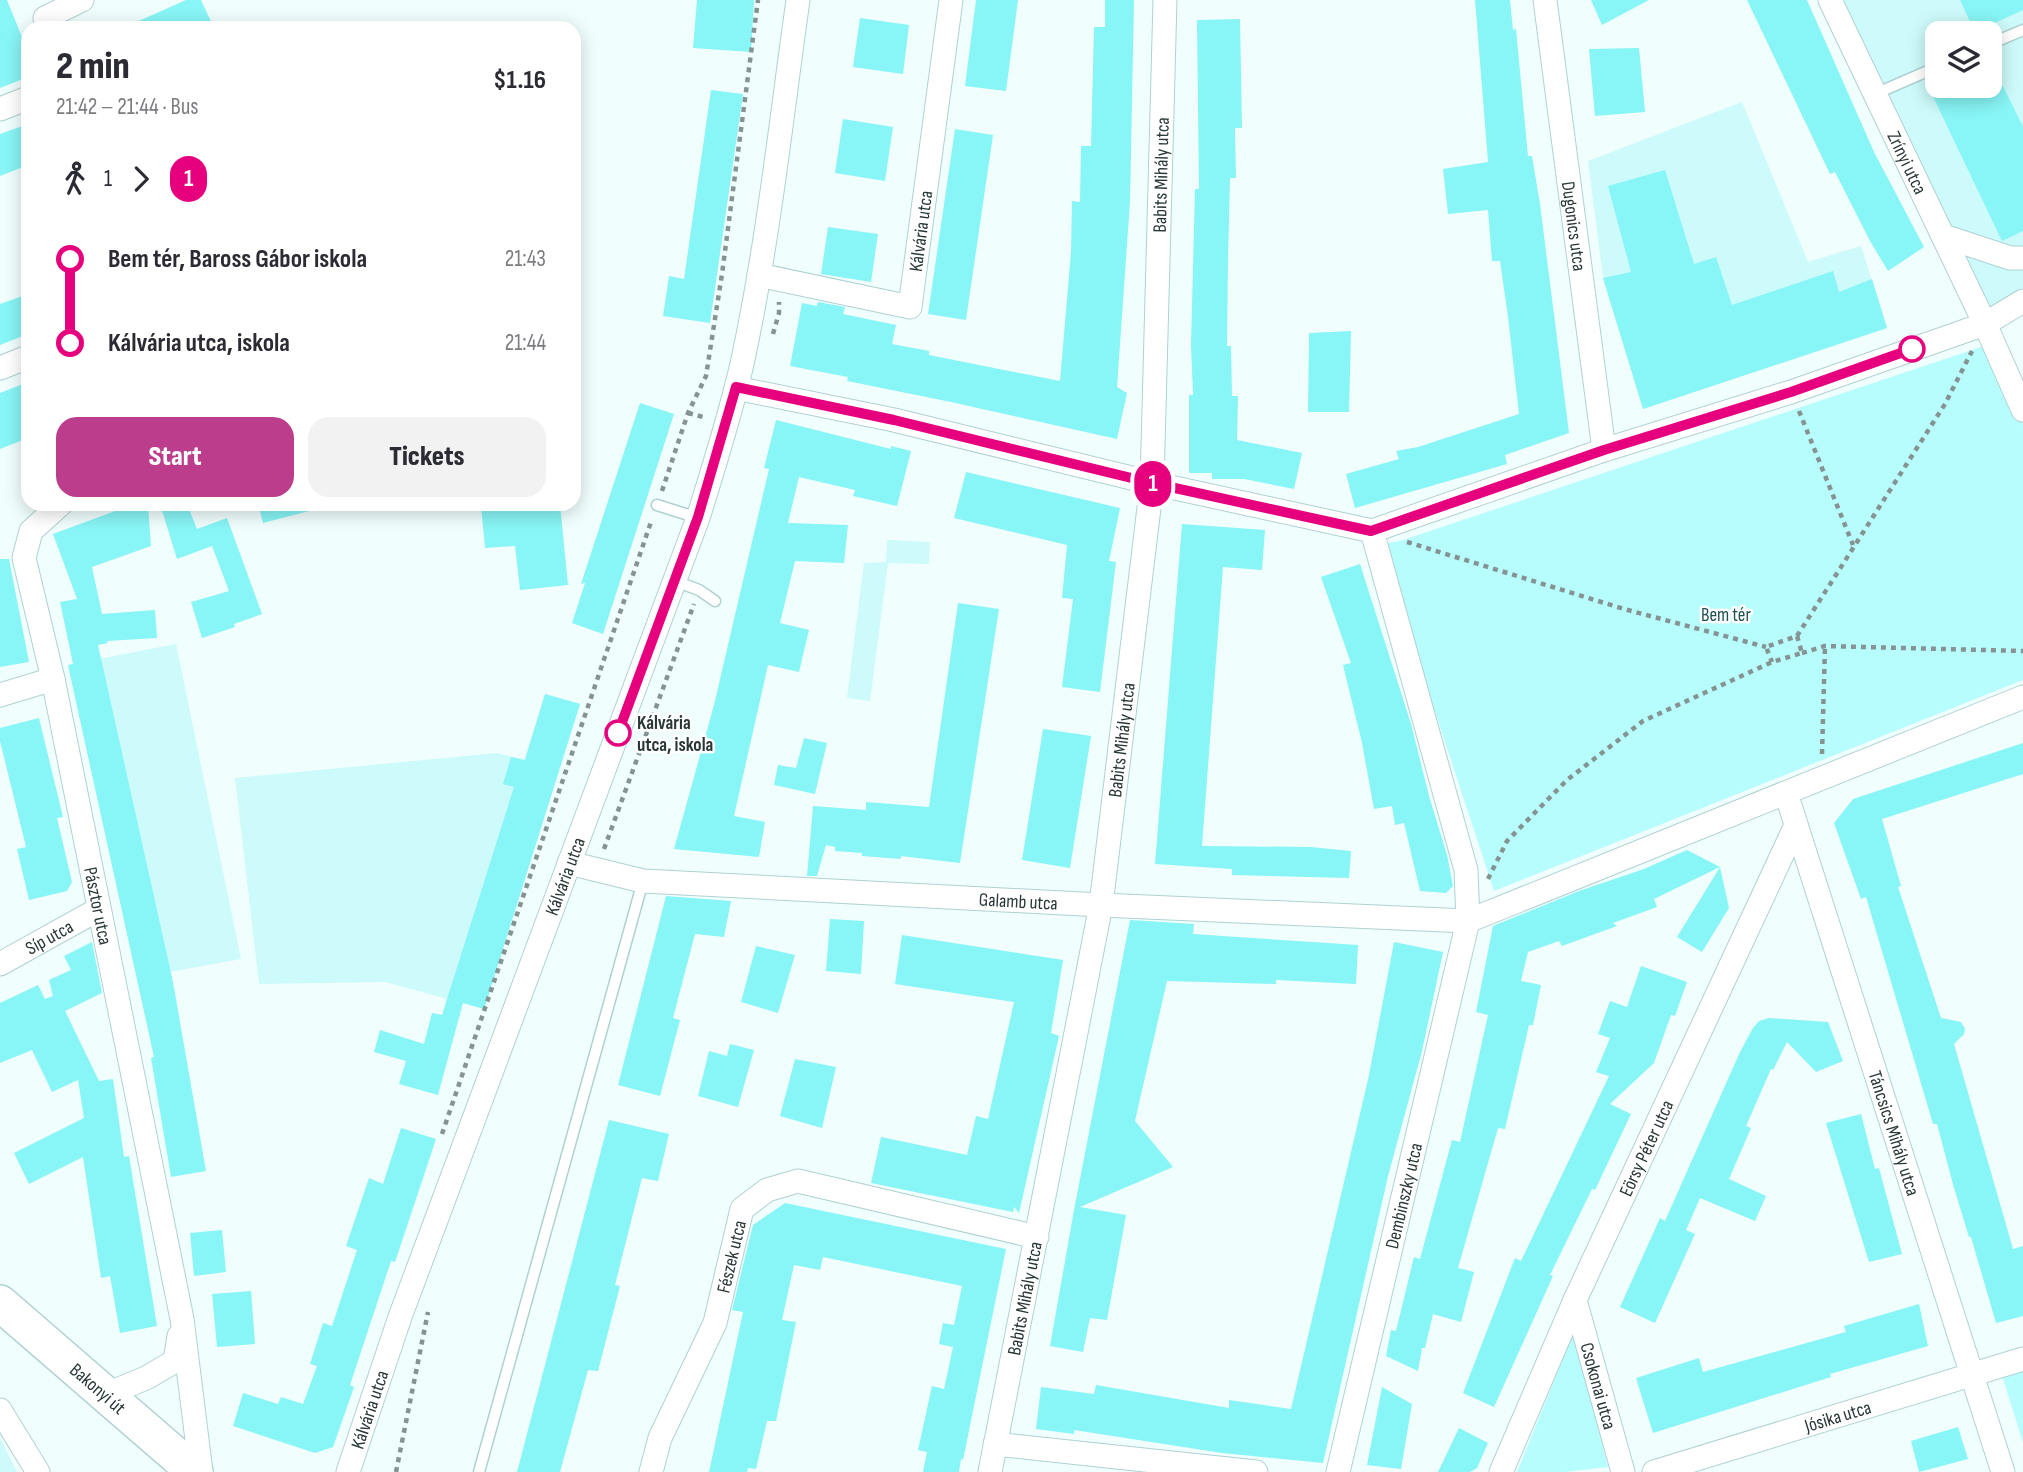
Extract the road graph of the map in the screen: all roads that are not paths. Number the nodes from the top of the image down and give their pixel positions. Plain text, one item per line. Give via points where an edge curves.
1 (82, 0) edge
2 (798, 0) edge
3 (951, 0) edge
4 (1165, 0) edge
5 (1545, 0) edge
6 (1830, 0) edge
7 (45, 15) edge
8 (2023, 30) edge
9 (2002, 39) edge
10 (1925, 72) edge
11 (1875, 94) junction
12 (21, 101) edge
13 (0, 109) edge
14 (1943, 236) junction
15 (2023, 258) edge
16 (759, 275) junction
17 (2023, 301) edge
18 (1985, 324) junction
19 (21, 360) edge
20 (0, 368) edge
21 (736, 387) junction
22 (2023, 410) edge
23 (1604, 450) junction
24 (1152, 483) junction
25 (657, 505) road end
26 (53, 511) edge
27 (698, 517) junction
28 (1371, 531) junction
29 (675, 581) junction
30 (715, 601) dead end
31 (53, 679) junction
32 (0, 695) edge
33 (2023, 697) edge
34 (1786, 793) junction
35 (1796, 825) junction
36 (569, 863) junction
37 (643, 881) junction
38 (1101, 905) junction
39 (99, 909) junction
40 (1468, 921) junction
41 (0, 964) edge
42 (1037, 1237) junction
43 (1575, 1300) junction
44 (0, 1303) edge
45 (182, 1319) junction
46 (2023, 1359) edge
47 (1972, 1375) junction
48 (107, 1394) junction
49 (0, 1410) edge
50 (995, 1444) junction
51 (38, 1472) edge
52 (195, 1472) edge
53 (201, 1472) edge
54 (348, 1472) edge
55 (479, 1472) edge
56 (651, 1472) edge
57 (990, 1472) edge
58 (1256, 1472) edge
59 (1338, 1472) edge
60 (1501, 1472) edge
61 (1623, 1472) edge
62 (1654, 1472) edge
63 (2003, 1472) edge

1 - 7 street
2 - 16 street, Kálvária utca
3 - 16 street, Kálvária utca via 910,307
4 - 24 street, Babits Mihály utca
5 - 23 street, Dugonics utca
6 - 11 street, Zrínyi utca
8 - 9 lane
10 - 11 lane
11 - 14 street, Zrínyi utca
12 - 13 street
14 - 15 street
14 - 18 street, Zrínyi utca
16 - 21 street, Kálvária utca
17 - 18 street
18 - 22 street
18 - 23 street via 1791,392
19 - 20 street
21 - 24 street
21 - 27 street, Kálvária utca
23 - 28 street
24 - 28 street
24 - 38 street, Babits Mihály utca
25 - 27 lane
26 - 31 street, Pásztor utca via 32,531 24,558
27 - 29 street, Kálvária utca
28 - 40 street via 1466,870
29 - 30 lane
29 - 36 street, Kálvária utca
31 - 32 street
31 - 39 street, Pásztor utca
33 - 34 street
34 - 35 street, Táncsics Mihály utca
34 - 40 street
35 - 43 street, Eörsy Péter utca
35 - 47 street, Táncsics Mihály utca
36 - 37 street, Galamb utca
36 - 54 street, Kálvária utca via 400,1317
37 - 38 street, Galamb utca
37 - 55 lane
38 - 40 street, Galamb utca
38 - 42 street, Babits Mihály utca
39 - 41 street, Síp utca
39 - 45 street, Pásztor utca
40 - 59 street, Dembinszky utca
42 - 50 street, Babits Mihály utca
42 - 56 street, Fészek utca via 798,1181 767,1190 742,1209 715,1323 660,1438
43 - 60 street, Eörsy Péter utca
43 - 61 street, Csokonai utca
44 - 48 main road, Bakonyi út
45 - 48 street, Pásztor utca via 175,1361
45 - 53 street, Pásztor utca
46 - 47 street, Jósika utca
47 - 62 street, Jósika utca
47 - 63 street, Táncsics Mihály utca
48 - 52 main road, Bakonyi út
49 - 51 street
50 - 57 street, Babits Mihály utca
50 - 58 street

